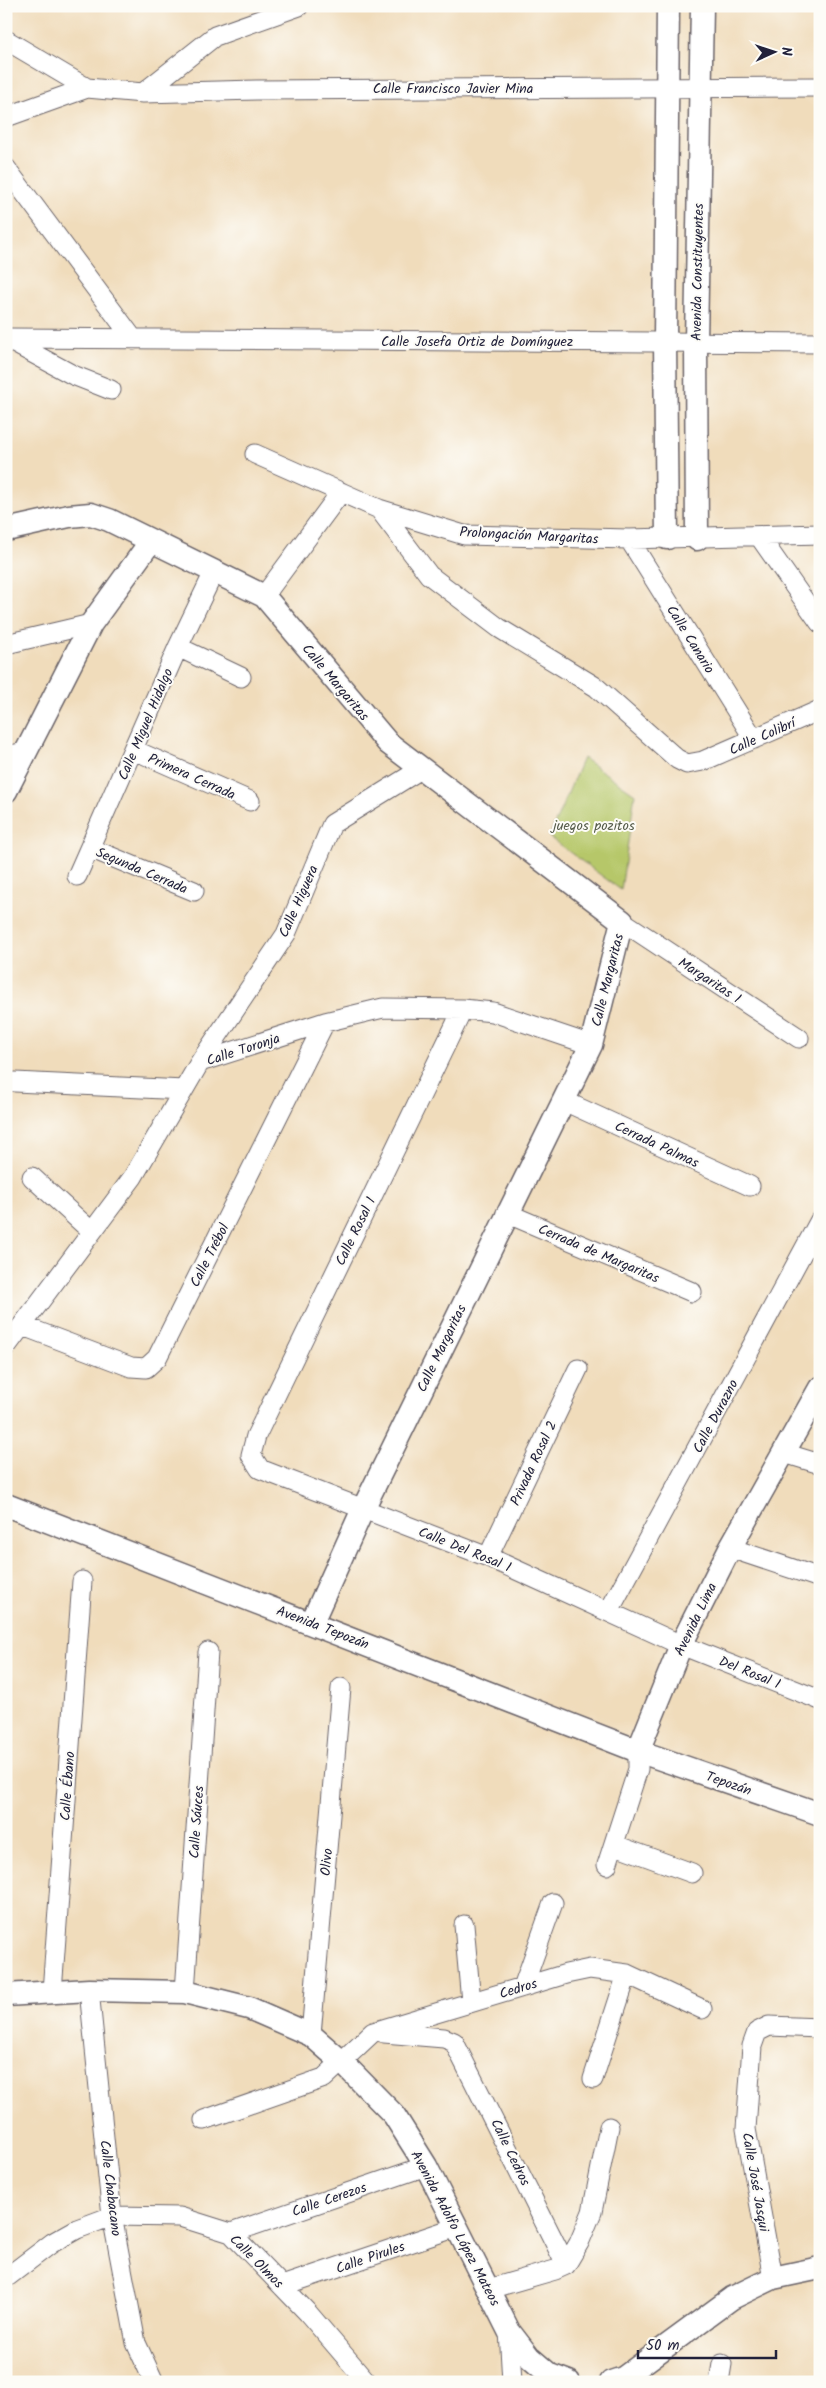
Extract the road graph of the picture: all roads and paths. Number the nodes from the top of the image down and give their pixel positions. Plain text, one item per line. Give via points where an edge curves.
1 (298, 6) edge
2 (668, 6) edge
3 (702, 6) edge
4 (6, 40) edge
5 (668, 87) junction
6 (700, 87) junction
7 (820, 87) edge
8 (87, 88) junction
9 (143, 93) junction
10 (6, 117) edge
11 (6, 168) edge
12 (6, 338) edge
13 (134, 340) junction
14 (665, 342) junction
15 (696, 342) junction
16 (820, 343) edge
17 (111, 390) dead end
18 (255, 454) dead end
19 (341, 492) junction
20 (379, 509) junction
21 (6, 530) edge
22 (820, 534) edge
23 (759, 536) junction
24 (667, 538) junction
25 (697, 538) junction
26 (629, 539) junction
27 (152, 542) junction
28 (214, 572) junction
29 (264, 596) junction
30 (820, 623) edge
31 (91, 624) junction
32 (6, 644) edge
33 (178, 647) junction
34 (241, 677) dead end
35 (820, 710) edge
36 (754, 740) junction
37 (134, 750) junction
38 (16, 754) edge
39 (422, 769) junction
40 (6, 791) edge
41 (250, 801) dead end
42 (90, 848) junction
43 (76, 876) dead end
44 (194, 891) dead end
45 (622, 921) junction
46 (463, 1009) junction
47 (325, 1022) junction
48 (799, 1038) dead end
49 (590, 1044) junction
50 (200, 1062) junction
51 (15, 1082) dead end
52 (184, 1090) junction
53 (564, 1101) junction
54 (32, 1176) dead end
55 (750, 1186) dead end
56 (506, 1213) junction
57 (820, 1220) edge
58 (92, 1232) junction
59 (692, 1292) dead end
60 (23, 1326) junction
61 (6, 1347) edge
62 (578, 1368) dead end
63 (820, 1388) edge
64 (784, 1453) junction
65 (251, 1455) joint
66 (820, 1464) edge
67 (6, 1505) edge
68 (363, 1509) junction
69 (730, 1548) junction
70 (488, 1557) junction
71 (820, 1578) edge
72 (82, 1581) dead end
73 (609, 1612) junction
74 (312, 1622) junction
75 (681, 1645) junction
76 (208, 1652) dead end
77 (341, 1688) dead end
78 (820, 1700) edge
79 (638, 1751) junction
80 (820, 1814) edge
81 (615, 1845) junction
82 (607, 1865) dead end
83 (692, 1873) dead end
84 (553, 1903) dead end
85 (464, 1925) dead end
86 (627, 1974) junction
87 (523, 1987) junction
88 (89, 1990) junction
89 (52, 1992) junction
90 (185, 1992) junction
91 (6, 1996) edge
92 (471, 2002) junction
93 (702, 2009) dead end
94 (820, 2028) edge
95 (373, 2032) junction
96 (311, 2036) junction
97 (342, 2062) junction
98 (593, 2079) dead end
99 (204, 2120) dead end
100 (609, 2127) dead end
101 (426, 2166) junction
102 (112, 2216) junction
103 (457, 2227) junction
104 (231, 2233) junction
105 (566, 2265) junction
106 (820, 2268) edge
107 (6, 2278) edge
108 (773, 2278) junction
109 (282, 2286) junction
110 (489, 2289) junction
111 (510, 2331) junction
112 (361, 2380) edge
113 (154, 2382) edge
114 (512, 2382) edge
115 (569, 2382) edge
116 (612, 2382) edge

1 - 9 street via 215,36
2 - 5 street
3 - 6 street, Avenida Constituyentes
4 - 8 street
5 - 6 street, Calle Francisco Javier Mina
5 - 9 street, Calle Francisco Javier Mina
5 - 14 street
6 - 7 street, Calle Francisco Javier Mina
6 - 15 street, Avenida Constituyentes
8 - 9 street, Calle Francisco Javier Mina
8 - 10 street
11 - 13 street
12 - 13 street, Calle Josefa Ortiz de Domínguez
12 - 17 street via 73,374
13 - 14 street, Calle Josefa Ortiz de Domínguez
14 - 15 street, Calle Josefa Ortiz de Domínguez
14 - 24 street
15 - 16 street, Calle Josefa Ortiz de Domínguez
15 - 25 street, Avenida Constituyentes
18 - 19 street, Prolongación Margaritas
19 - 20 street, Prolongación Margaritas
19 - 29 street
20 - 26 street, Prolongación Margaritas via 464,535
20 - 36 street, Calle Colibrí via 429,574 499,628 596,687 677,759 687,764 704,761
21 - 27 street, Calle Margaritas via 91,514
22 - 23 street, Prolongación Margaritas
23 - 25 street, Prolongación Margaritas
23 - 30 street
24 - 25 street, Prolongación Margaritas
24 - 26 street, Prolongación Margaritas
26 - 36 street, Calle Canario
27 - 28 street, Calle Margaritas
27 - 31 street
28 - 29 street, Calle Margaritas
28 - 33 street, Calle Miguel Hidalgo
29 - 39 street, Calle Margaritas via 388,743
31 - 32 street
31 - 38 street
33 - 34 street
33 - 37 street, Calle Miguel Hidalgo
35 - 36 street, Calle Colibrí
37 - 41 street, Primera Cerrada
37 - 42 street, Calle Miguel Hidalgo
38 - 40 street
39 - 45 street, Calle Margaritas
39 - 50 street, Calle Higuera via 332,824 286,934
42 - 43 street, Calle Miguel Hidalgo
42 - 44 street, Segunda Cerrada
45 - 48 street, Margaritas 1
45 - 49 street, Calle Margaritas
46 - 47 street, Calle Toronja via 382,1008
46 - 49 street, Calle Toronja via 493,1012
46 - 65 street, Calle Rosal 1 via 256,1436
47 - 50 street, Calle Toronja
47 - 60 street, Calle Trébol via 157,1358 146,1368 130,1367
49 - 53 street, Calle Margaritas
50 - 52 street, Calle Toronja
51 - 52 street
52 - 58 street, Calle Toronja via 133,1177
53 - 55 street, Cerrada Palmas
53 - 56 street, Calle Margaritas
54 - 58 street
56 - 59 street, Cerrada de Margaritas
56 - 68 street, Calle Margaritas
57 - 73 street, Calle Durazno
58 - 60 street, Calle Toronja
60 - 61 street, Calle Toronja
62 - 70 street, Privada Rosal 2
63 - 64 street, Avenida Lima
64 - 66 street
64 - 69 street, Avenida Lima
65 - 68 street, Calle Del Rosal 1 via 260,1469
67 - 74 street, Avenida Tepozán
68 - 70 street, Calle Del Rosal 1
68 - 74 street, Calle Margaritas
69 - 71 street
69 - 75 street, Avenida Lima
70 - 73 street, Calle Del Rosal 1
72 - 89 street, Calle Ébano
73 - 75 street, Calle Del Rosal 1
74 - 79 street, Avenida Tepozán
75 - 78 street, Del Rosal 1
75 - 79 street, Avenida Lima
76 - 90 street, Calle Sáuces
77 - 96 street, Olivo
79 - 80 street, Tepozán
79 - 81 street, Avenida Lima via 638,1769
81 - 82 street, Avenida Lima
81 - 83 street
84 - 87 street
85 - 92 street
86 - 87 street, Cedros via 590,1969
86 - 93 street, Cedros
86 - 98 street
87 - 92 street, Cedros
88 - 89 street, Avenida Adolfo López Mateos
88 - 90 street, Avenida Adolfo López Mateos
88 - 102 street, Calle Chabacano
89 - 91 street, Avenida Adolfo López Mateos
90 - 96 street, Avenida Adolfo López Mateos via 249,2008
92 - 95 street, Cedros
94 - 108 street, Calle José Jasqui via 768,2026 757,2032 752,2046 746,2129
95 - 97 street, Cedros
95 - 105 street, Calle Cedros via 444,2038 454,2042
96 - 97 street, Avenida Adolfo López Mateos
97 - 99 street, Cedros via 324,2078
97 - 101 street, Avenida Adolfo López Mateos via 394,2115
100 - 105 street via 592,2212
101 - 103 street, Avenida Adolfo López Mateos
101 - 104 street, Calle Cerezos
102 - 104 street, Calle Olmos via 180,2216
102 - 107 street, Calle Olmos via 77,2229
102 - 113 street, Calle Chabacano via 136,2343
103 - 109 street, Calle Pirules
103 - 110 street, Avenida Adolfo López Mateos
104 - 109 street, Calle Olmos
105 - 110 street
106 - 108 street
108 - 116 street via 732,2298 623,2378
109 - 112 street, Calle Olmos
110 - 111 street, Avenida Adolfo López Mateos
111 - 114 street
111 - 115 street, Avenida Adolfo López Mateos via 529,2357 550,2375

